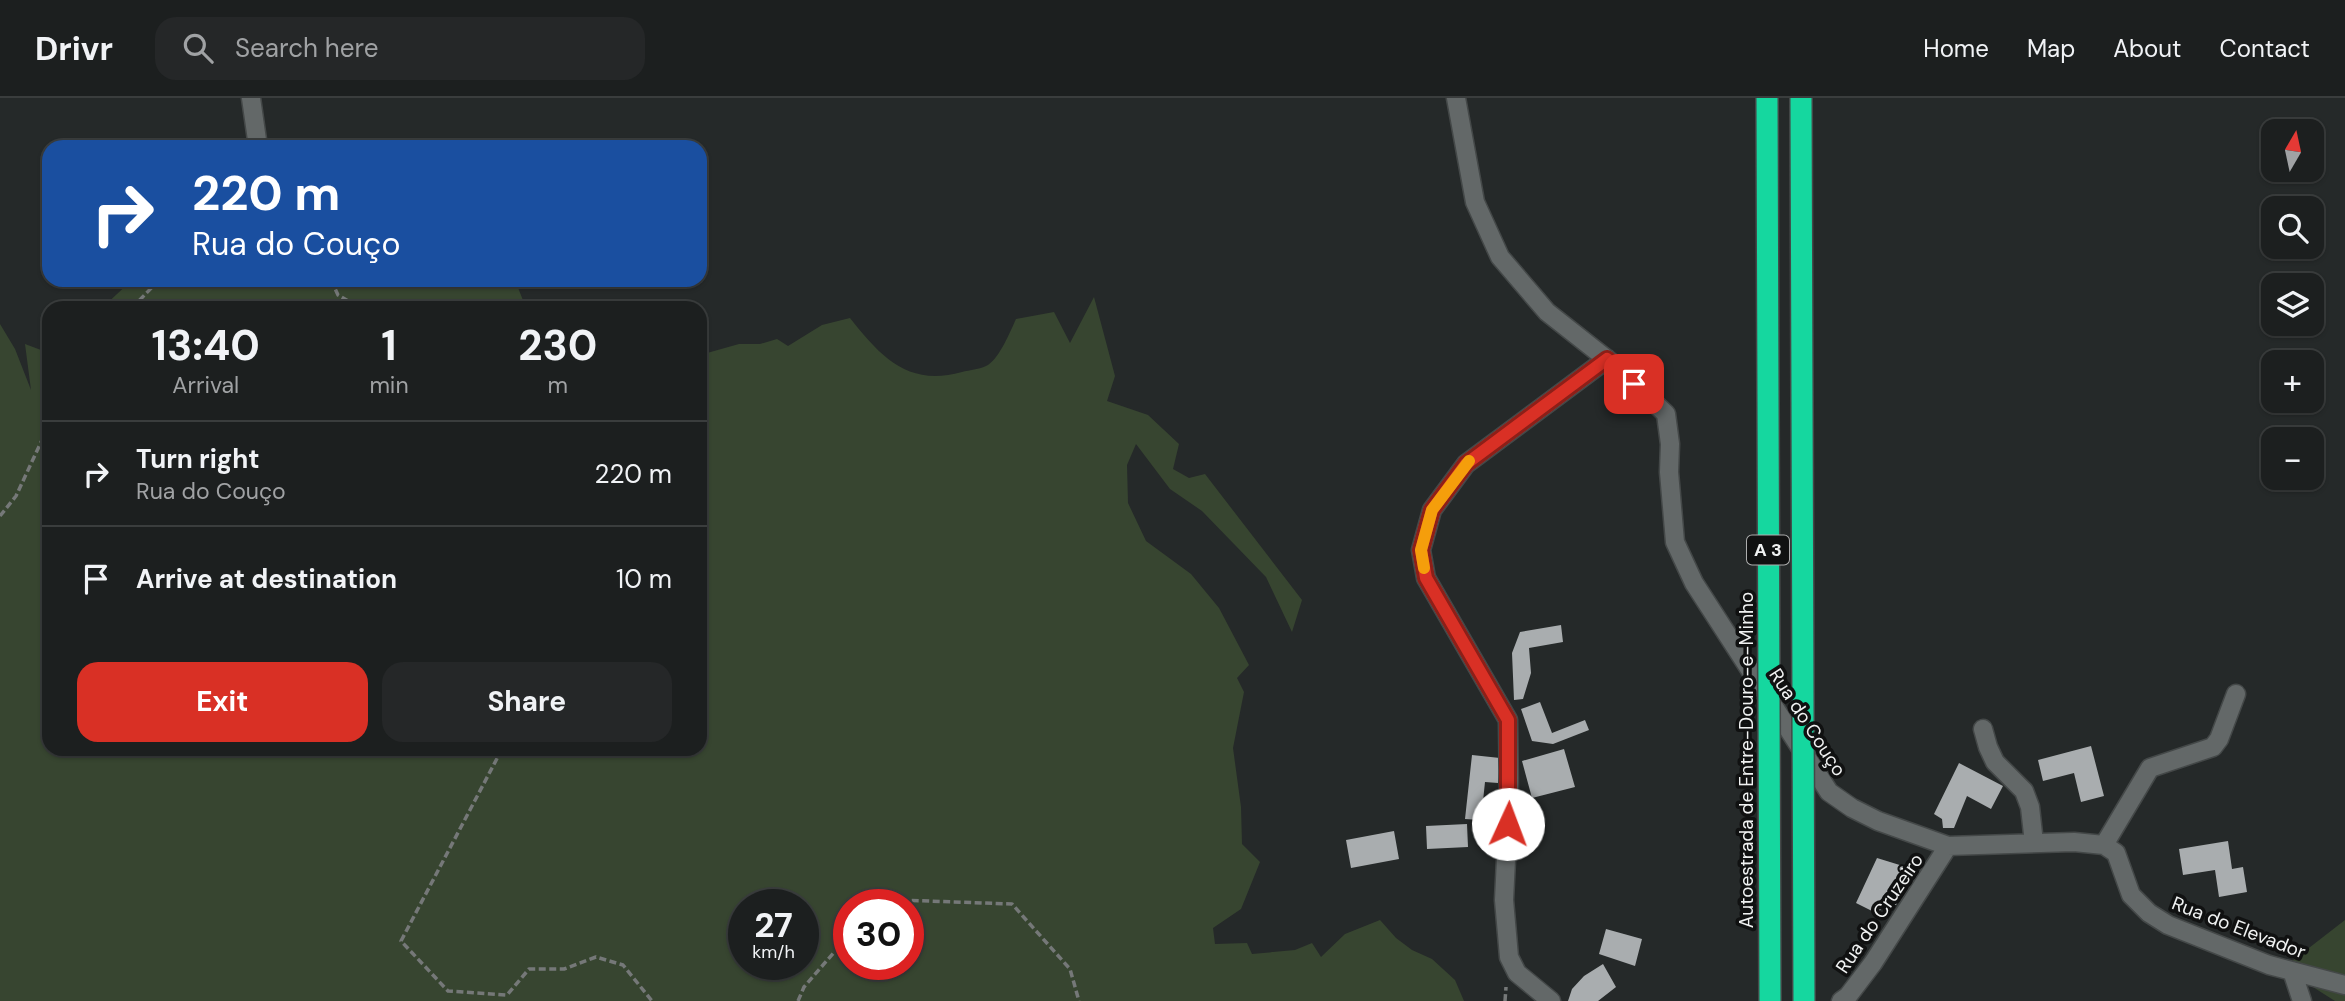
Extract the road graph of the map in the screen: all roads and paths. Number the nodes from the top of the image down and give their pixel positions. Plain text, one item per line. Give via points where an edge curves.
1 (251, 98) edge
2 (1456, 98) edge
3 (1767, 98) edge
4 (1801, 98) edge
5 (257, 140) edge
6 (152, 287) edge
7 (334, 287) edge
8 (139, 301) edge
9 (348, 301) edge
10 (1607, 359) junction
11 (42, 440) edge
12 (0, 516) edge
13 (2236, 694) dead end
14 (1983, 729) dead end
15 (498, 756) edge
16 (2034, 843) junction
17 (2104, 845) junction
18 (1948, 846) junction
19 (924, 901) edge
20 (833, 953) edge
21 (2291, 971) junction
22 (2345, 985) edge
23 (652, 1001) edge
24 (798, 1001) edge
25 (1079, 1001) edge
26 (1551, 1001) edge
27 (1770, 1001) edge
28 (1804, 1001) edge
29 (1841, 1001) edge
30 (2302, 1001) edge

1 - 5 street
2 - 10 street, Rua do Couço via 1475,202 1500,257 1547,312
3 - 27 highway, Autoestrada de Entre-Douro-e-Minho / A 3, bridge
4 - 28 highway, A 3, bridge
6 - 8 path
7 - 9 path
10 - 18 street, Rua do Couço via 1666,414 1675,542 1681,556 1711,611 1829,792 1878,821
10 - 26 street via 1466,464 1432,510 1421,550 1426,578 1508,720 1504,900 1509,957 1517,973
11 - 12 path via 16,496
13 - 17 street via 2213,747 2150,768
14 - 16 street via 1996,762 2024,791
15 - 23 path via 401,941 449,991 507,995 529,969 564,969 596,957 623,965
16 - 17 street
16 - 18 street
17 - 21 street, Rua do Elevador via 2116,853 2131,895 2149,913 2168,925
18 - 29 street, Rua do Cruzeiro via 1873,964
19 - 25 path via 1012,904 1070,969
20 - 24 path
21 - 22 street, Rua do Elevador
21 - 30 street

